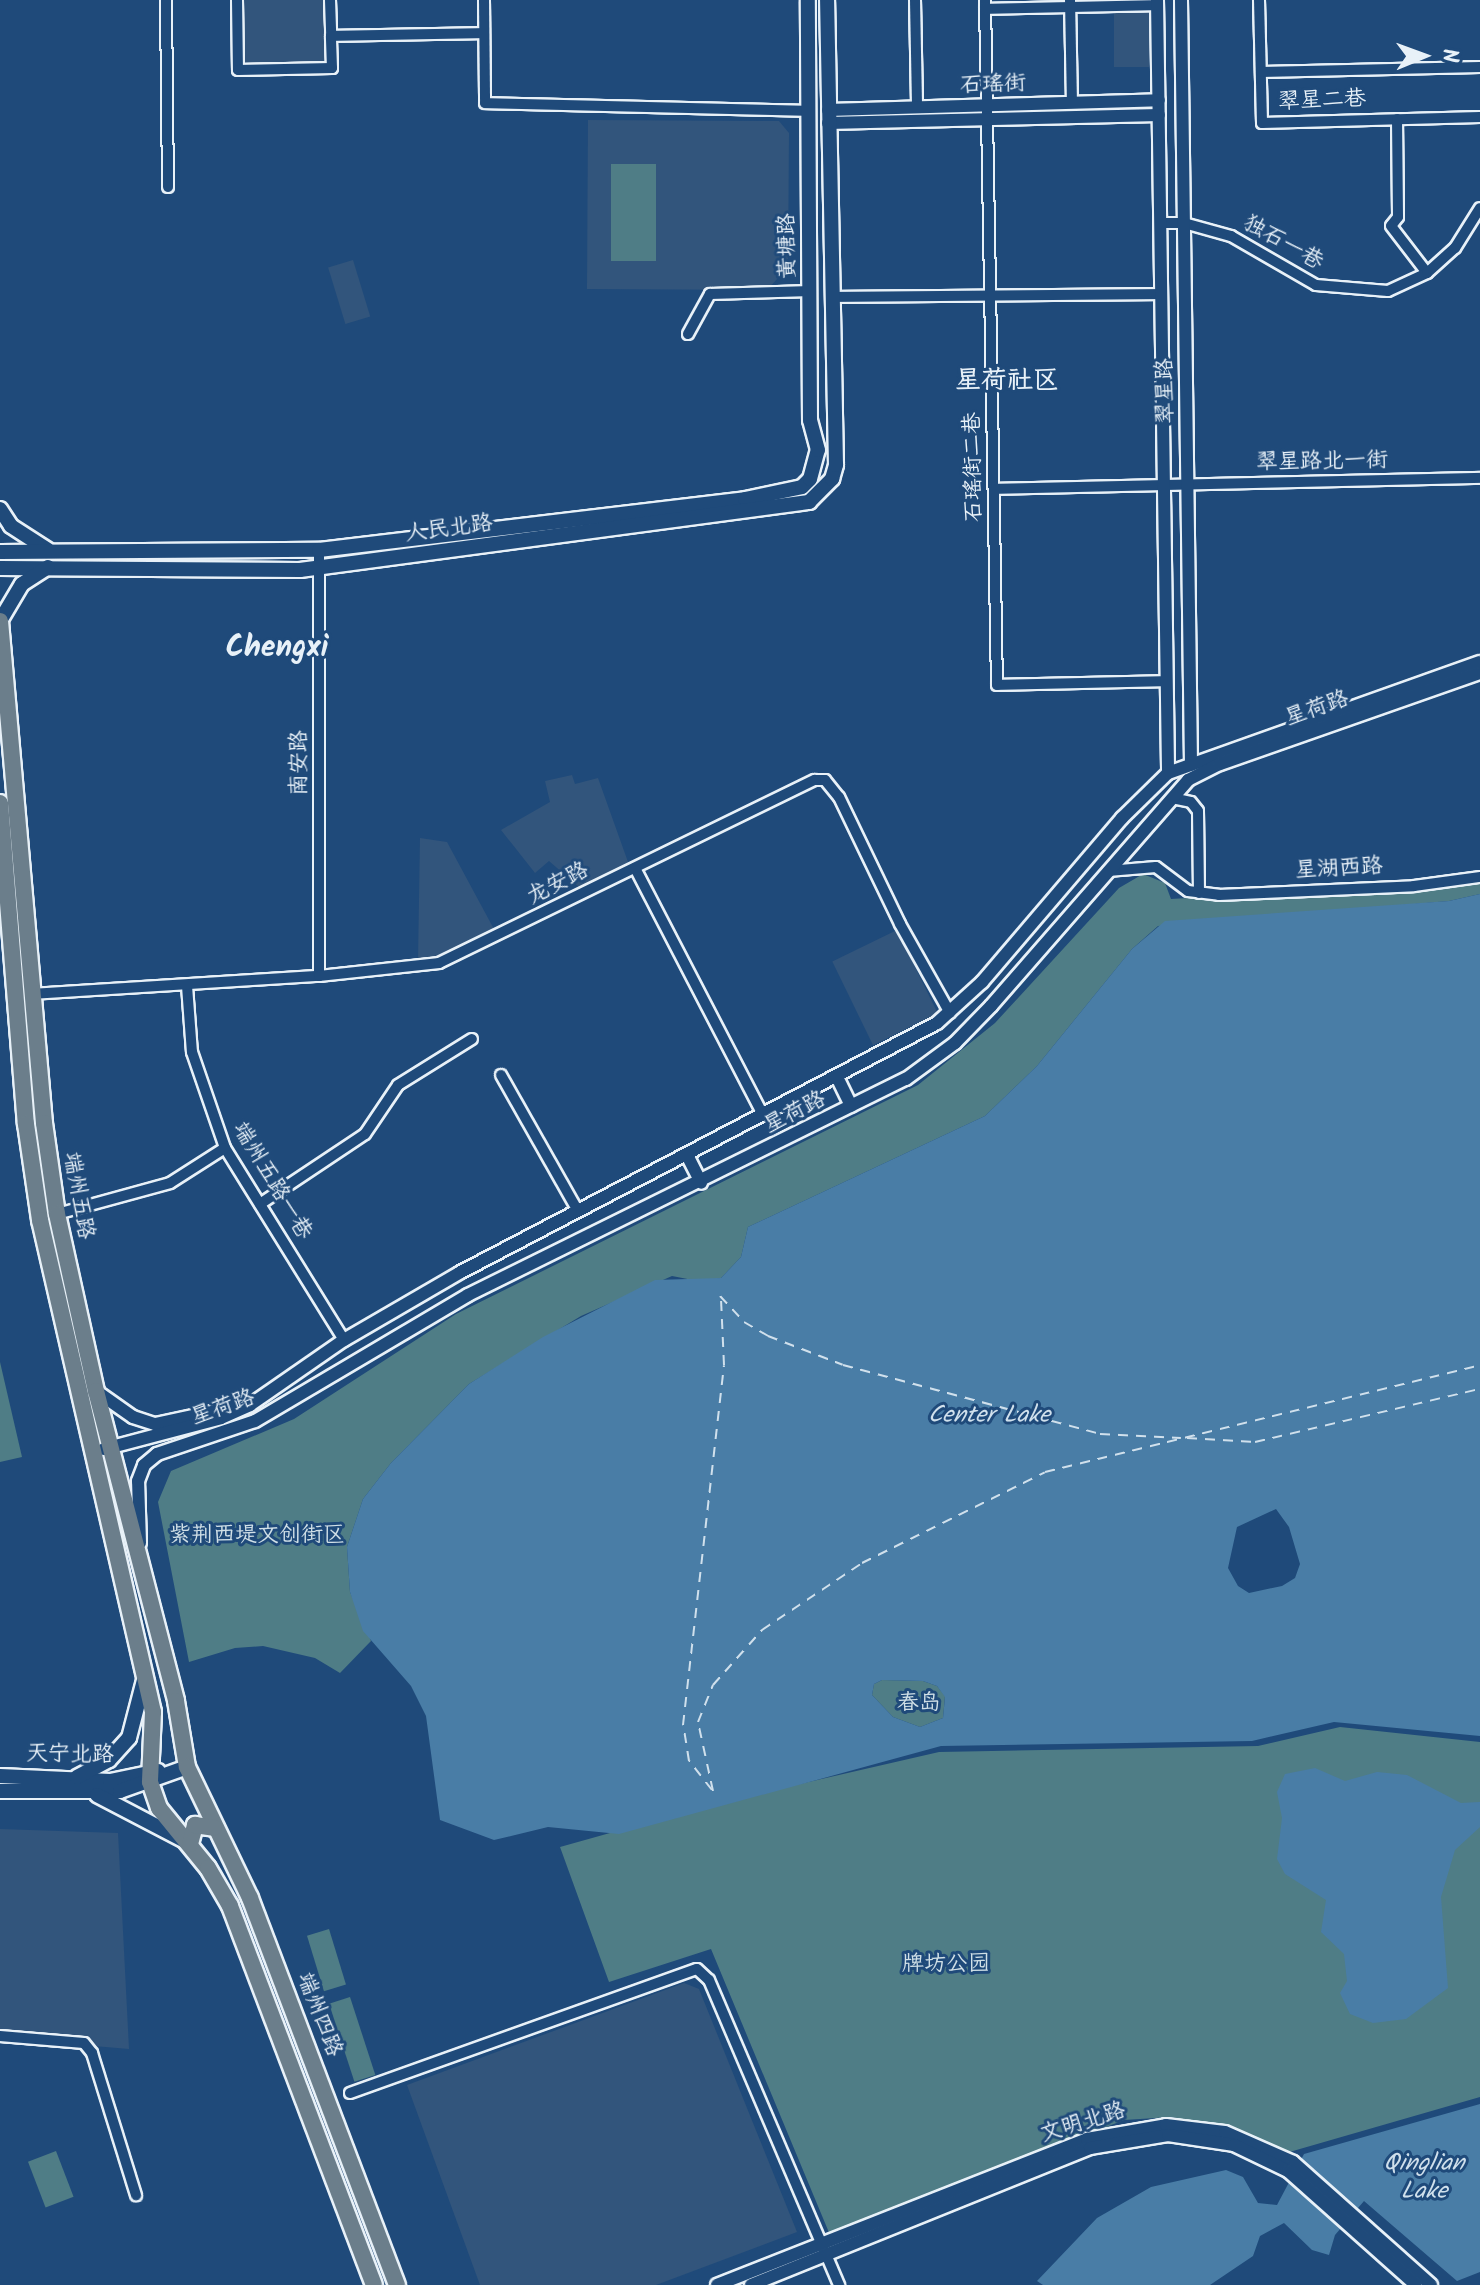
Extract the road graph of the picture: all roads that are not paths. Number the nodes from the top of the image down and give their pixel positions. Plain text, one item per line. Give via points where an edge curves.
1 (166, 0) edge
2 (237, 0) edge
3 (330, 0) edge
4 (484, 0) edge
5 (808, 0) edge
6 (827, 0) edge
7 (915, 0) edge
8 (1181, 0) edge
9 (1259, 0) edge
10 (1157, 3) edge
11 (985, 4) edge
12 (1028, 4) edge
13 (1070, 4) edge
14 (484, 33) junction
15 (331, 36) junction
16 (1480, 67) edge
17 (1261, 72) junction
18 (1159, 100) junction
19 (1072, 103) junction
20 (990, 105) junction
21 (917, 107) junction
22 (809, 111) junction
23 (1159, 115) junction
24 (828, 116) junction
25 (1480, 117) edge
26 (990, 119) junction
27 (1397, 119) junction
28 (168, 187) dead end
29 (1480, 208) edge
30 (1160, 223) junction
31 (1184, 223) junction
32 (1427, 273) junction
33 (811, 291) junction
34 (992, 294) junction
35 (1161, 294) junction
36 (832, 297) junction
37 (688, 334) dead end
38 (832, 420) joint
39 (1480, 478) edge
40 (1188, 484) junction
41 (1164, 485) junction
42 (802, 487) joint
43 (994, 489) junction
44 (0, 509) edge
45 (319, 550) junction
46 (0, 552) edge
47 (44, 560) junction
48 (0, 568) edge
49 (320, 568) junction
50 (0, 621) edge
51 (1480, 662) edge
52 (1480, 673) edge
53 (1167, 681) junction
54 (1191, 736) junction
55 (1168, 738) junction
56 (1192, 760) junction
57 (1168, 773) junction
58 (1188, 780) junction
59 (1172, 798) junction
60 (0, 803) edge
61 (1122, 818) junction
62 (1140, 832) junction
63 (635, 868) junction
64 (1105, 871) junction
65 (1480, 877) edge
66 (1199, 893) junction
67 (5, 925) edge
68 (319, 976) junction
69 (187, 986) junction
70 (16, 994) junction
71 (950, 1013) junction
72 (472, 1039) dead end
73 (501, 1075) dead end
74 (837, 1077) junction
75 (851, 1106) junction
76 (763, 1115) junction
77 (225, 1148) junction
78 (687, 1155) junction
79 (701, 1183) junction
80 (260, 1204) junction
81 (578, 1211) junction
82 (57, 1214) junction
83 (344, 1340) junction
84 (96, 1391) junction
85 (250, 1405) junction
86 (102, 1449) junction
87 (141, 1558) junction
88 (145, 1671) junction
89 (187, 1767) junction
90 (0, 1776) edge
91 (150, 1777) junction
92 (73, 1779) junction
93 (0, 1791) edge
94 (93, 1794) junction
95 (214, 1828) junction
96 (190, 1844) junction
97 (0, 2036) edge
98 (350, 2093) dead end
99 (136, 2195) dead end
100 (1358, 2225) junction
101 (824, 2249) junction
102 (374, 2285) edge
103 (397, 2285) edge
104 (717, 2285) edge
105 (751, 2285) edge
106 (839, 2285) edge
107 (1416, 2285) edge
108 (1431, 2285) edge

1 - 28 street
2 - 15 street via 238,70 332,68
3 - 15 street
4 - 14 street
5 - 22 main road, 黄塘路
6 - 24 main road, 黄塘路
7 - 21 street
8 - 31 street, 翠星路
9 - 17 street
10 - 13 street
10 - 18 street, 翠星路
11 - 12 street
11 - 20 street, 石瑶街二巷
12 - 13 street
13 - 19 street
14 - 15 street
14 - 22 street via 485,103
16 - 17 street
17 - 27 street, 翠星二巷 via 1262,123
18 - 19 street, 石瑶街
18 - 23 street, 翠星路
19 - 20 street, 石瑶街
20 - 21 street, 石瑶街
20 - 26 street, 石瑶街二巷
21 - 24 street, 石瑶街
22 - 33 main road, 黄塘路
23 - 26 street, 石瑶街
23 - 30 street, 翠星路
24 - 26 street, 石瑶街
24 - 36 main road, 黄塘路
25 - 27 street, 翠星二巷
26 - 34 street, 石瑶街二巷
27 - 32 street via 1398,217 1391,226
29 - 32 street via 1455,248
30 - 31 street, 独石一巷
30 - 35 street, 翠星路
31 - 32 street, 独石一巷 via 1231,236 1316,285 1388,291
31 - 40 street, 翠星路
33 - 37 street via 710,294
33 - 42 main road, 黄塘路 via 810,420 818,450 810,479
34 - 35 street
34 - 36 street
34 - 43 street, 石瑶街二巷
35 - 41 street, 翠星路
36 - 38 main road, 黄塘路
38 - 49 main road, 人民北路 via 832,479 809,502
39 - 40 street, 翠星路北一街
40 - 41 street, 翠星路北一街
40 - 54 street, 翠星路
41 - 43 street, 翠星路北一街
41 - 53 street, 翠星路
42 - 45 main road, 人民北路
43 - 53 street, 石瑶街二巷 via 997,685
44 - 47 main road
45 - 47 main road, 人民北路
45 - 49 street, 南安路
46 - 47 main road, 人民北路
47 - 48 main road, 人民北路
47 - 49 main road, 人民北路
47 - 50 main road
49 - 68 street, 南安路
50 - 70 main road, 端州五路
51 - 56 street, 星荷路
52 - 58 street, 星荷路 via 1220,764
53 - 55 street, 翠星路
54 - 55 street
54 - 56 street, 翠星路
55 - 57 street, 翠星路
56 - 57 street, 星荷路
56 - 58 street, 翠星路
57 - 61 street, 星荷路
58 - 59 street, 星荷路
59 - 62 street, 星荷路
59 - 66 street via 1191,802 1198,811
60 - 67 main road, 端州五路
61 - 62 street
61 - 71 street, 星荷路
62 - 64 street, 星荷路
63 - 68 street, 龙安路 via 459,956
63 - 71 street, 龙安路 via 802,785 825,780 839,797
63 - 76 street
64 - 66 street via 1156,867
64 - 75 street, 星荷路 via 955,1043 906,1079
65 - 66 street, 星湖西路 via 1414,886
67 - 70 main road, 端州五路
68 - 69 street, 龙安路
69 - 70 street, 龙安路
69 - 77 street, 端州五路一巷 via 192,1052
70 - 82 main road, 端州五路
70 - 86 main road, 端州五路 via 19,1124
71 - 74 street, 星荷路 via 888,1053
72 - 80 street via 398,1085 365,1134
73 - 81 street
74 - 75 street
74 - 76 street, 星荷路
75 - 79 street, 星荷路
76 - 78 street, 星荷路
77 - 80 street, 端州五路一巷
77 - 82 street via 170,1183
78 - 79 street
78 - 81 street, 星荷路
79 - 87 street, 星荷路 via 468,1295 255,1421 157,1454 144,1465 138,1481
80 - 83 street, 端州五路一巷
81 - 83 street, 星荷路
82 - 84 main road, 端州五路
83 - 85 street, 星荷路
84 - 85 street via 133,1417 155,1424
84 - 86 main road, 端州五路
85 - 86 street, 星荷路 via 221,1418
86 - 87 main road, 端州五路
86 - 88 main road, 端州五路
87 - 89 main road, 端州五路
88 - 91 main road, 端州五路 via 153,1712
88 - 92 main road via 139,1714 129,1738 109,1760
89 - 91 main road, 天宁北路
89 - 95 main road, 端州四路
90 - 92 main road, 天宁北路
91 - 92 main road, 天宁北路
91 - 94 main road, 天宁北路
91 - 96 main road, 端州四路 via 159,1808
93 - 94 main road, 天宁北路
94 - 96 main road
95 - 96 main road via 195,1825
95 - 103 main road, 端州四路 via 250,1898
96 - 102 main road, 端州四路 via 230,1906
97 - 99 street via 84,2043 92,2053
98 - 101 street via 697,1969 709,1980
100 - 101 street, 文明北路 via 1291,2166 1249,2150 1203,2138 1125,2139
100 - 107 street, 文明北路
100 - 108 street, 文明北路
101 - 104 street, 文明北路
101 - 105 street, 文明北路
101 - 106 street

